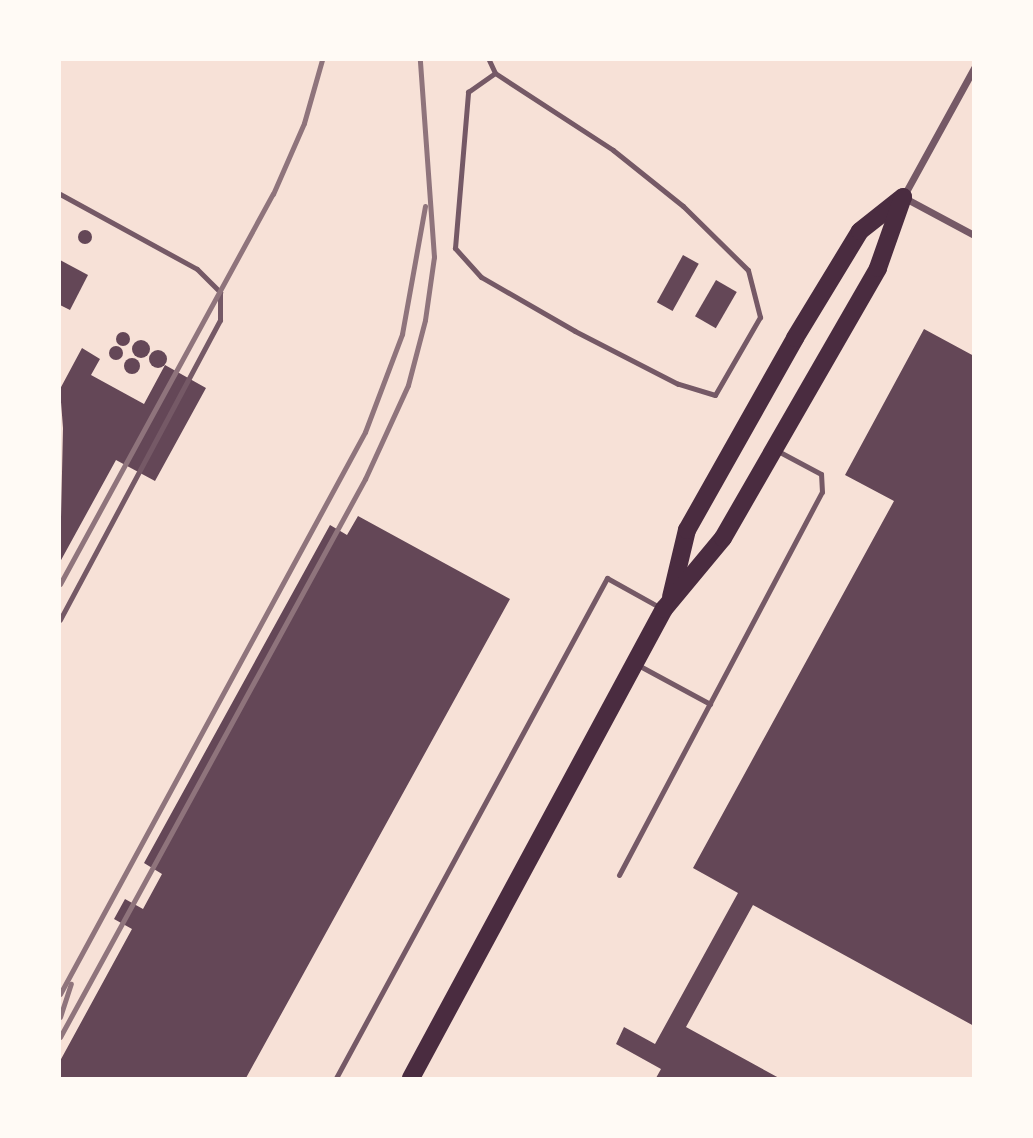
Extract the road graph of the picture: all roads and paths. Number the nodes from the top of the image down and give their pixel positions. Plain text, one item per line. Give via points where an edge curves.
1 (489, 60) edge
2 (974, 68) edge
3 (495, 73) junction
4 (60, 194) edge
5 (903, 197) junction
6 (974, 235) edge
7 (774, 448) junction
8 (667, 605) junction
9 (60, 620) edge
10 (635, 663) junction
11 (710, 705) junction
12 (619, 875) dead end
13 (336, 1079) edge
14 (411, 1079) edge

1 - 3 lane
2 - 5 street
3 - 3 lane via 613,150 683,206 748,270 760,317 715,395 678,384 575,331 481,277 455,248 468,92
4 - 9 lane via 197,269 220,292 220,320
5 - 6 street
5 - 7 main road via 878,268
5 - 8 main road via 860,231 796,338 687,530
7 - 8 main road via 723,538
7 - 11 lane via 821,474 822,492
8 - 10 main road
8 - 13 lane via 607,578
10 - 11 lane
10 - 14 main road
11 - 12 lane

